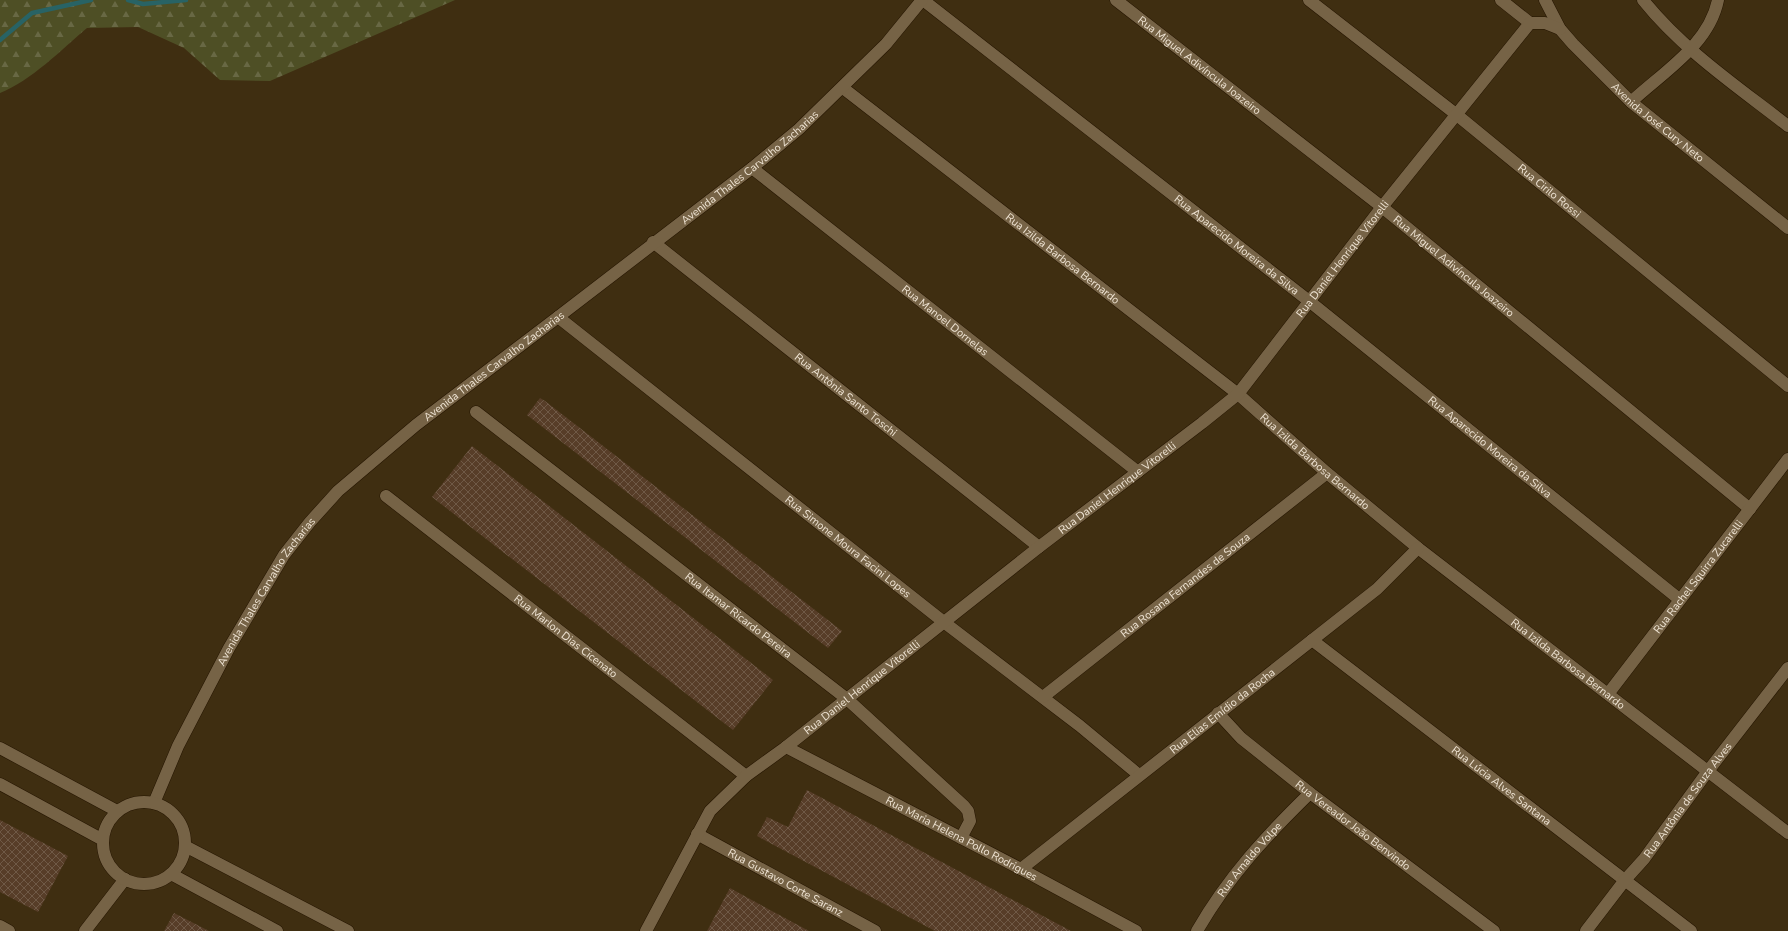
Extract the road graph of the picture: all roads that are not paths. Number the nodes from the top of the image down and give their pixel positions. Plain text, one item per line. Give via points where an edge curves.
1 (922, 0) edge
2 (1116, 0) edge
3 (1309, 0) edge
4 (1501, 0) edge
5 (1545, 0) edge
6 (1643, 0) edge
7 (1718, 0) edge
8 (1530, 23) junction
9 (1560, 29) junction
10 (1691, 49) junction
11 (843, 88) junction
12 (1631, 102) junction
13 (1457, 115) junction
14 (1788, 126) edge
15 (752, 168) junction
16 (1382, 207) junction
17 (1788, 228) edge
18 (653, 242) junction
19 (1309, 301) junction
20 (558, 317) junction
21 (1788, 386) edge
22 (1238, 394) junction
23 (476, 412) dead end
24 (1788, 459) edge
25 (1138, 472) junction
26 (1327, 473) junction
27 (386, 496) dead end
28 (1750, 509) junction
29 (1038, 547) junction
30 (1418, 548) junction
31 (1679, 599) junction
32 (944, 623) junction
33 (1312, 640) junction
34 (1788, 668) edge
35 (1608, 694) junction
36 (1043, 697) junction
37 (847, 699) junction
38 (1218, 713) junction
39 (786, 747) junction
40 (0, 748) edge
41 (1708, 771) junction
42 (1140, 775) junction
43 (746, 776) junction
44 (0, 784) edge
45 (1310, 793) junction
46 (154, 803) junction
47 (118, 811) junction
48 (1788, 833) edge
49 (696, 834) junction
50 (960, 838) junction
51 (103, 840) junction
52 (185, 846) junction
53 (1021, 869) junction
54 (171, 874) junction
55 (125, 879) junction
56 (1625, 880) junction
57 (0, 926) edge
58 (9, 931) edge
59 (85, 931) edge
60 (277, 931) edge
61 (348, 931) edge
62 (646, 931) edge
63 (875, 931) edge
64 (1136, 931) edge
65 (1197, 931) edge
66 (1494, 931) edge
67 (1586, 931) edge
68 (1691, 931) edge

1 - 11 street, Avenida Thales Carvalho Zacharias via 886,44
1 - 19 street, Rua Aparecido Moreira da Silva
2 - 16 street, Rua Miguel Adivíncula Joazeiro
3 - 13 street, Rua Cirilo Rossi
4 - 8 street
5 - 9 street, Avenida José Cury Neto
6 - 10 street
7 - 10 street via 1708,27
8 - 9 street via 1545,23
8 - 13 street, Rua Daniel Henrique Vitorelli
9 - 12 street, Avenida José Cury Neto
10 - 12 street
10 - 14 street
11 - 15 street, Avenida Thales Carvalho Zacharias via 800,129
11 - 22 street, Rua Izilda Barbosa Bernardo
12 - 17 street, Avenida José Cury Neto
13 - 16 street, Rua Daniel Henrique Vitorelli
13 - 21 street, Rua Cirilo Rossi
15 - 18 street, Avenida Thales Carvalho Zacharias
15 - 25 street, Rua Manoel Dornelas
16 - 19 street, Rua Daniel Henrique Vitorelli
16 - 28 street, Rua Miguel Adivíncula Joazeiro
18 - 20 street, Avenida Thales Carvalho Zacharias
18 - 29 street, Rua Antônia Santo Toschi
19 - 22 street, Rua Daniel Henrique Vitorelli
19 - 31 street, Rua Aparecido Moreira da Silva
20 - 32 street, Rua Simone Moura Facini Lopes
20 - 46 street, Avenida Thales Carvalho Zacharias via 416,425 338,491 310,522 284,555 229,648 178,746
22 - 25 street, Rua Daniel Henrique Vitorelli
22 - 26 street, Rua Izilda Barbosa Bernardo
23 - 37 street, Rua Itamar Ricardo Pereira
24 - 28 street, Rua Rachel Squirra Zucarelli
25 - 29 street, Rua Daniel Henrique Vitorelli
26 - 30 street, Rua Izilda Barbosa Bernardo
26 - 36 street, Rua Rosana Fernandes de Souza
27 - 43 street, Rua Marlon Dias Cicenato
28 - 31 street, Rua Rachel Squirra Zucarelli
29 - 32 street, Rua Daniel Henrique Vitorelli
30 - 33 street, Rua Elias Emídio da Rocha via 1377,589
30 - 35 street, Rua Izilda Barbosa Bernardo
31 - 35 street, Rua Rachel Squirra Zucarelli
32 - 36 street, Rua Simone Moura Facini Lopes
32 - 37 street, Rua Daniel Henrique Vitorelli
33 - 38 street, Rua Elias Emídio da Rocha
33 - 56 street, Rua Lúcia Alves Santana
34 - 41 street, Rua Antônia de Souza Alves
35 - 41 street, Rua Izilda Barbosa Bernardo
36 - 42 street, Rua Simone Moura Facini Lopes
37 - 39 street, Rua Daniel Henrique Vitorelli
37 - 50 street, Rua Itamar Ricardo Pereira via 964,806 970,821
38 - 42 street, Rua Elias Emídio da Rocha
38 - 45 street, Rua Vereador João Benvindo via 1241,738
39 - 43 street, Rua Daniel Henrique Vitorelli
39 - 50 street, Rua Maria Helena Pollo Rodrigues
40 - 47 street
41 - 48 street, Rua Izilda Barbosa Bernardo
41 - 56 street, Rua Antônia de Souza Alves via 1644,859
42 - 53 street, Rua Elias Emídio da Rocha
43 - 49 street, Rua Daniel Henrique Vitorelli via 710,811
44 - 51 street
45 - 65 street, Rua Arnaldo Volpe via 1244,862 1224,887
45 - 66 street, Rua Vereador João Benvindo
46 - 47 street via 132,804
46 - 52 street via 163,806 175,816 183,830
47 - 51 street via 108,824
49 - 62 street, Rua Daniel Henrique Vitorelli
49 - 63 street, Rua Gustavo Corte Saranz
50 - 53 street, Rua Maria Helena Pollo Rodrigues
51 - 55 street via 105,855 113,870
52 - 54 street via 181,861
52 - 61 street
53 - 64 street, Rua Maria Helena Pollo Rodrigues
54 - 55 street via 157,882 141,883
54 - 60 street
55 - 59 street
56 - 67 street, Rua Antônia de Souza Alves
56 - 68 street, Rua Lúcia Alves Santana
57 - 58 street

